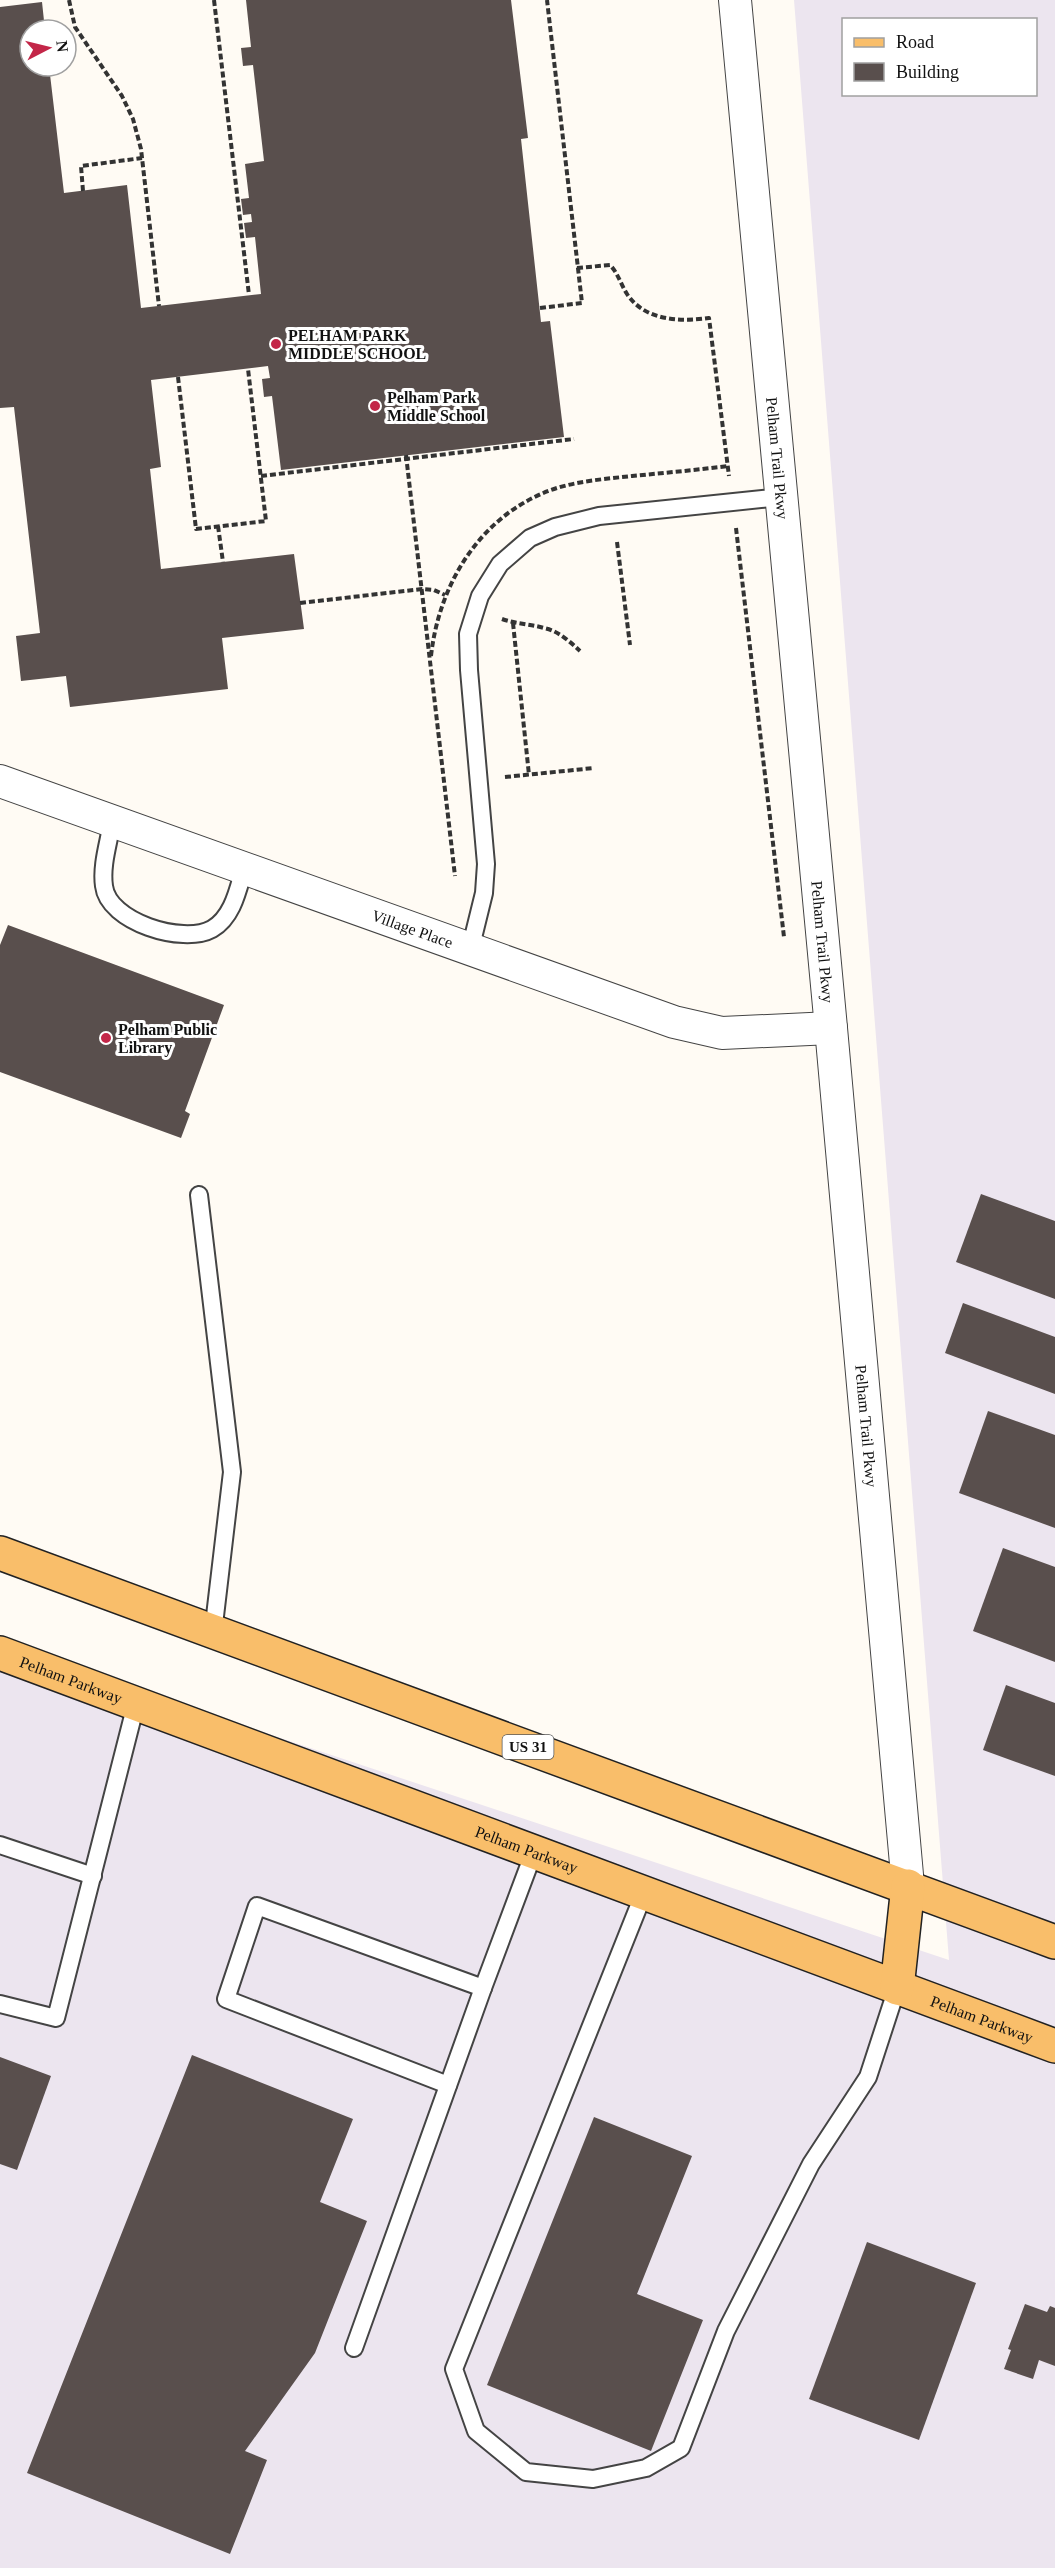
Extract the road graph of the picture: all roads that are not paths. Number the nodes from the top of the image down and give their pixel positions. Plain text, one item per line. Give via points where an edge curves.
1 (735, 0) edge
2 (781, 497) junction
3 (0, 781) edge
4 (112, 822) junction
5 (244, 869) junction
6 (470, 950) junction
7 (831, 1028) junction
8 (199, 1195) dead end
9 (0, 1553) edge
10 (213, 1633) junction
11 (0, 1653) edge
12 (136, 1704) junction
13 (0, 1845) edge
14 (534, 1852) junction
15 (93, 1876) junction
16 (908, 1886) junction
17 (644, 1893) junction
18 (1055, 1942) edge
19 (483, 1988) junction
20 (897, 1988) junction
21 (0, 2004) edge
22 (1055, 2046) edge
23 (448, 2085) junction
24 (354, 2348) dead end

1 - 2 street, Pelham Trail Pkwy
2 - 6 lane via 613,514 555,527 530,538 500,564 480,596 468,634 486,864 484,893
2 - 7 street, Pelham Trail Pkwy
3 - 4 street, Village Place
4 - 5 street, Village Place
4 - 5 lane via 104,887 119,912 134,920 188,936 214,928 233,903
5 - 6 street, Village Place
6 - 7 street, Village Place via 674,1022 722,1033
7 - 16 street, Pelham Trail Pkwy
8 - 10 lane via 232,1472
9 - 10 main road, US 31
10 - 16 main road, US 31
11 - 12 main road, Pelham Parkway
12 - 14 main road, Pelham Parkway
12 - 15 lane
13 - 15 lane
14 - 17 main road, Pelham Parkway
14 - 19 lane
15 - 21 lane via 56,2018
16 - 18 main road, US 31
16 - 20 main road
17 - 20 main road, Pelham Parkway
17 - 20 lane via 454,2369 476,2431 526,2472 593,2479 646,2468 681,2448 731,2320 811,2164 868,2078
19 - 23 lane
19 - 23 lane via 257,1906 226,2000
20 - 22 main road, Pelham Parkway
23 - 24 lane

